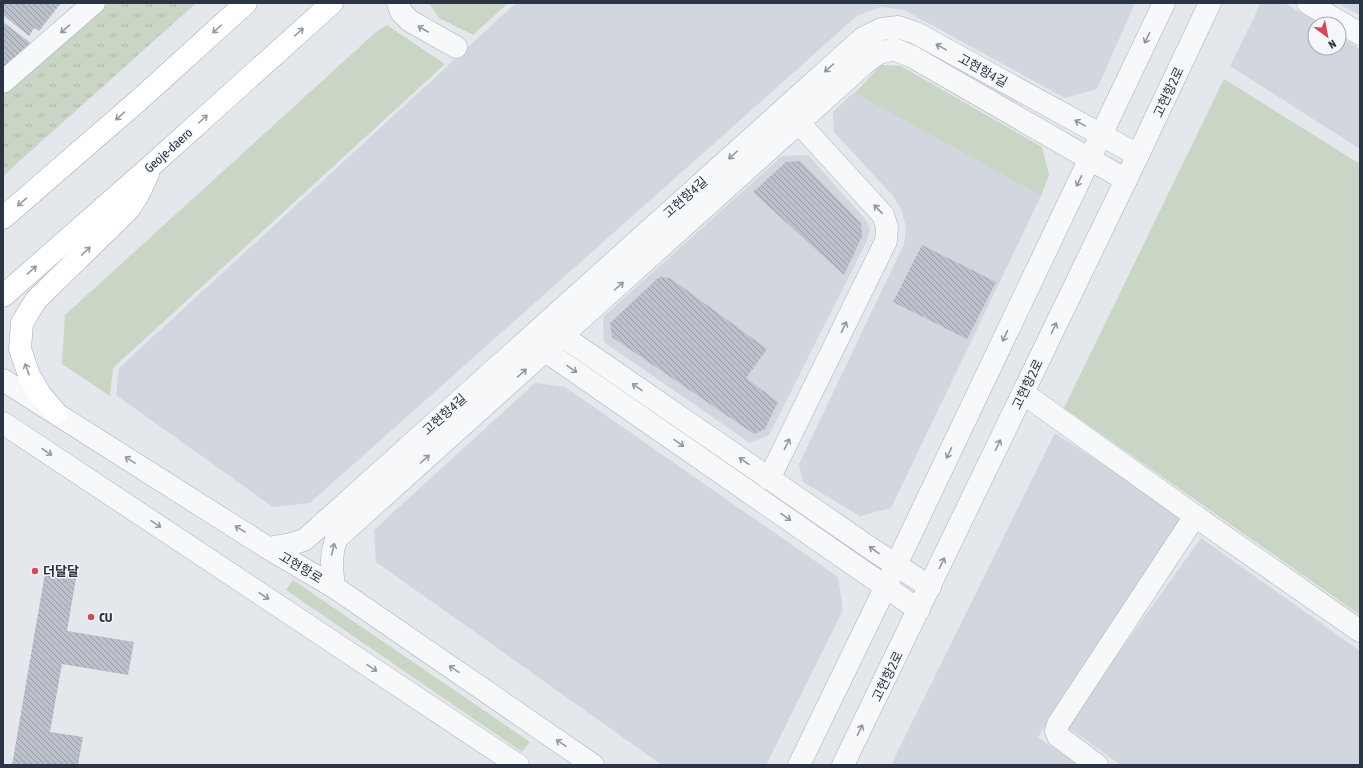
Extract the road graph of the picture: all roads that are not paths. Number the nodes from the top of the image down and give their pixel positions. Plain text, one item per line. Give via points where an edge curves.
1 (94, 3) edge
2 (246, 3) edge
3 (332, 3) edge
4 (398, 3) edge
5 (1164, 3) edge
6 (1210, 3) edge
7 (1308, 3) edge
8 (1360, 34) edge
9 (456, 47) dead end
10 (3, 82) edge
11 (798, 123) junction
12 (1100, 135) junction
13 (1138, 155) junction
14 (1090, 158) junction
15 (152, 165) junction
16 (1126, 180) junction
17 (3, 218) edge
18 (3, 296) edge
19 (546, 323) junction
20 (563, 336) junction
21 (528, 339) junction
22 (546, 351) junction
23 (3, 380) edge
24 (1023, 393) junction
25 (56, 413) junction
26 (3, 423) edge
27 (3, 430) edge
28 (28, 439) junction
29 (770, 478) junction
30 (1195, 516) junction
31 (268, 548) junction
32 (895, 565) junction
33 (886, 586) junction
34 (334, 587) junction
35 (930, 587) junction
36 (919, 610) junction
37 (1360, 630) edge
38 (518, 765) edge
39 (593, 765) edge
40 (799, 765) edge
41 (843, 765) edge
42 (1097, 765) edge

1 -> 10 street
2 -> 17 main road
15 -> 3 main road, Geoje-daero
9 -> 4 street via 410,22 401,12
5 -> 12 street
6 - 13 street, 고현항2로
7 - 8 street
11 - 14 street, 고현항4길 via 864,64 879,53 894,50 913,57
20 -> 11 street, 고현항4길
29 -> 11 street via 886,241 887,227 883,215
12 - 13 street, 고현항4길
12 - 14 street
12 -> 19 street, 고현항4길 via 916,33 898,27 881,29 863,38
13 - 16 street, 고현항2로
14 - 16 street, 고현항4길
14 -> 32 street
18 -> 15 main road, Geoje-daero
25 -> 15 main road via 40,394 29,375 20,349 22,323 36,300 129,209
24 -> 16 street, 고현항2로
19 - 20 street
19 - 21 street, 고현항4길
20 - 22 street, 고현항4길
29 -> 20 street
21 - 22 street
21 - 31 street, 고현항4길 via 304,540
22 -> 33 street
34 -> 22 street, 고현항4길 via 332,553 336,539
23 - 25 street, 고현항로
24 - 30 street
35 -> 24 street, 고현항2로
31 -> 25 street, 고현항로
26 - 28 street
27 - 28 street
28 -> 38 street
32 -> 29 street
30 - 37 street
30 - 42 street via 1058,724 1058,736
31 - 34 street, 고현항로
32 - 33 street
32 - 35 street
33 - 36 street
33 - 40 street
39 -> 34 street, 고현항로
35 - 36 street, 고현항2로
41 -> 36 street, 고현항2로

